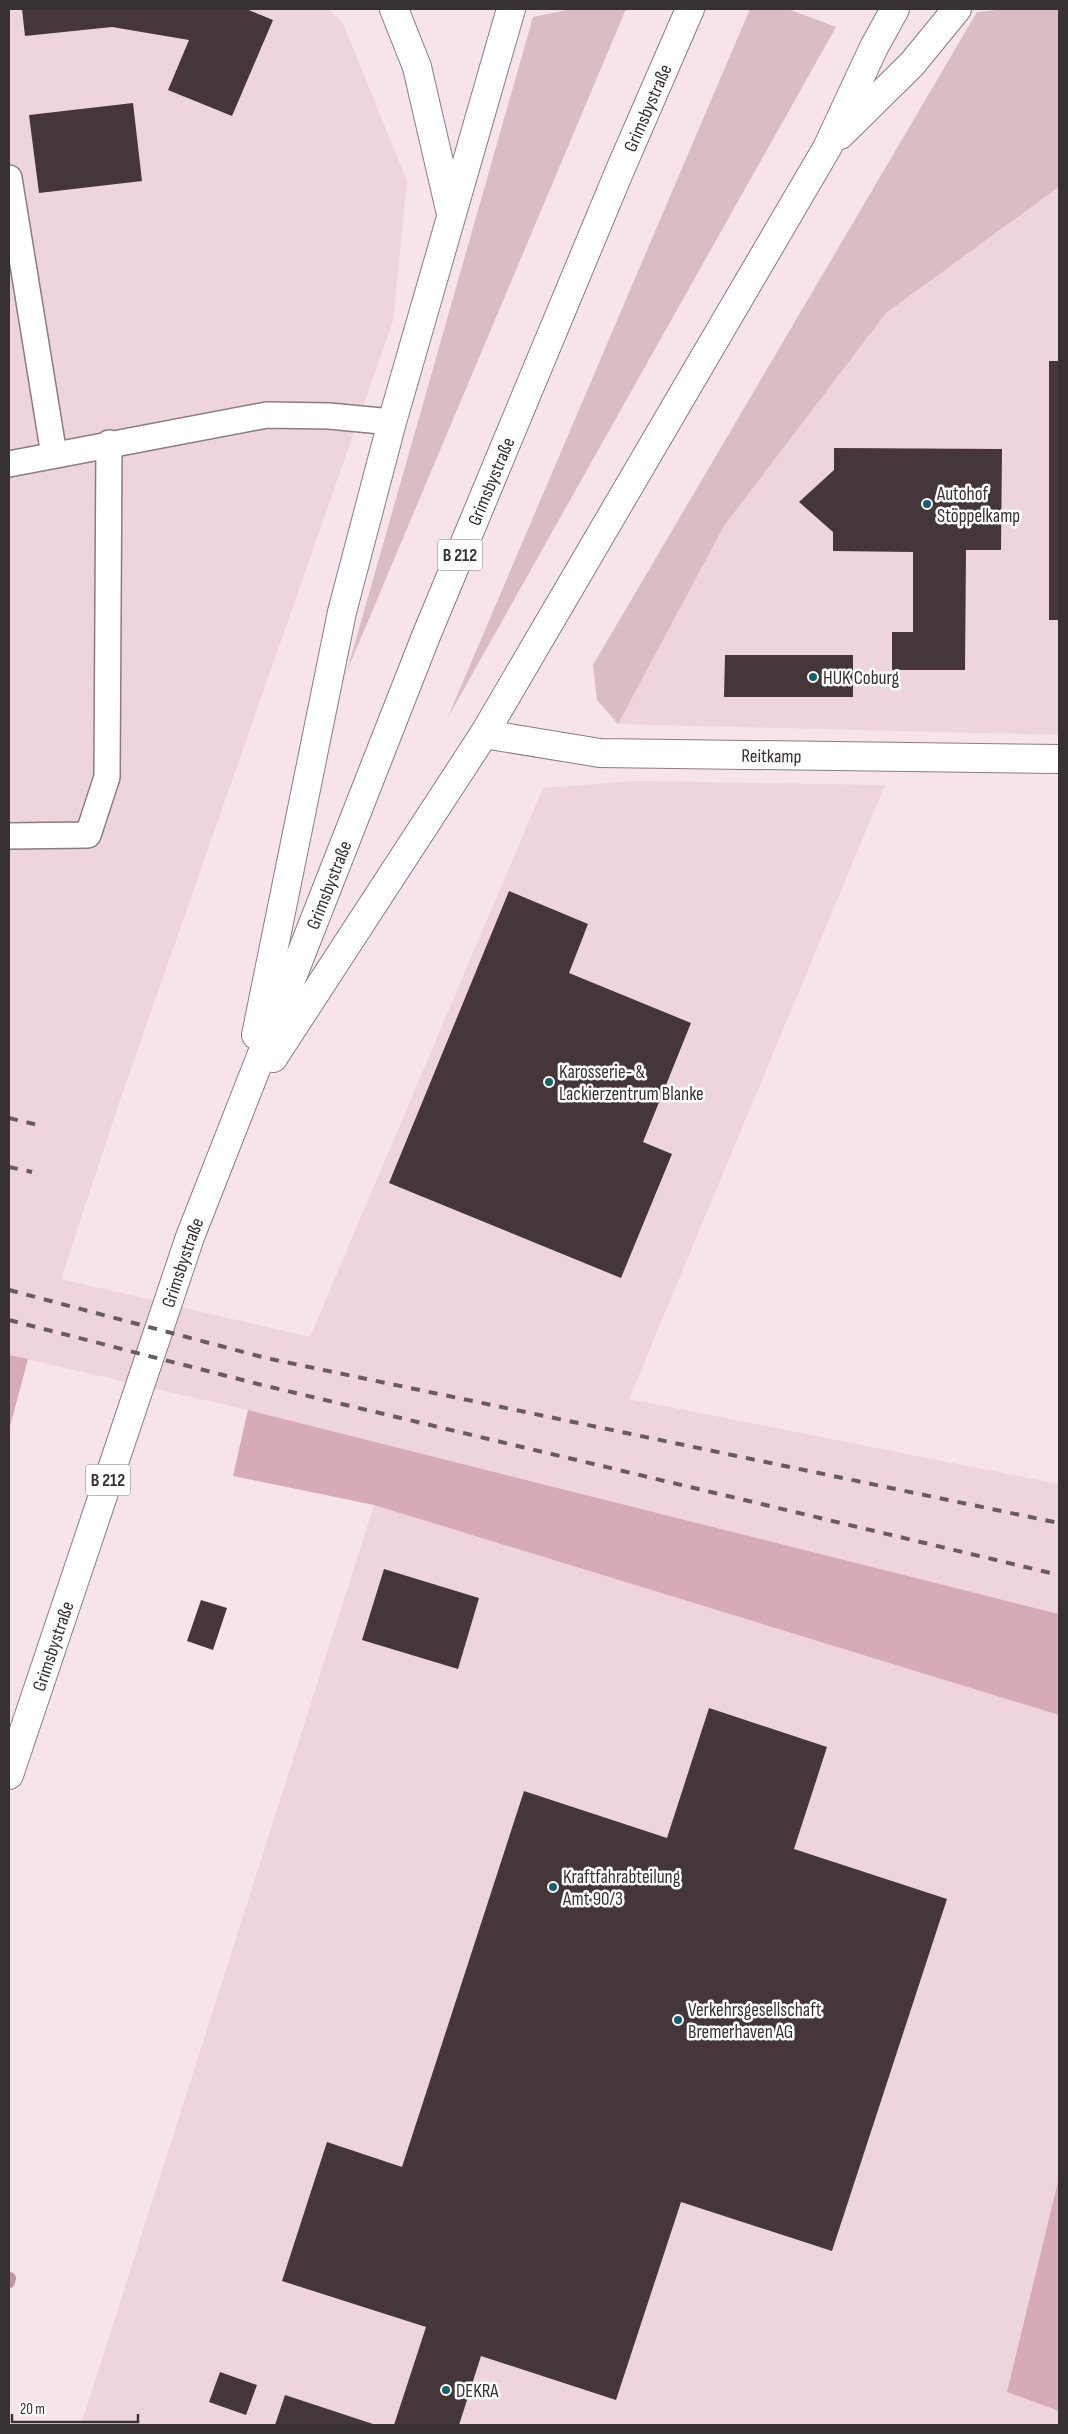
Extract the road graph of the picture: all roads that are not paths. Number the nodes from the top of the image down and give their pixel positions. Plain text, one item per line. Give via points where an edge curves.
1 (394, 9) edge
2 (511, 9) edge
3 (690, 9) edge
4 (895, 9) edge
5 (957, 9) edge
6 (827, 148) junction
7 (9, 178) edge
8 (452, 218) junction
9 (392, 422) junction
10 (109, 444) junction
11 (54, 455) junction
12 (9, 464) edge
13 (484, 734) junction
14 (1059, 759) edge
15 (9, 836) edge
16 (241, 1107) junction
17 (9, 1775) edge

1 - 8 main road via 417,66
2 - 8 main road
3 - 16 main road, Grimsbystraße / B 212 via 426,636
4 - 6 main road
5 - 6 main road via 912,64
6 - 13 main road
7 - 11 lane
8 - 9 main road
9 - 10 lane via 267,415
9 - 16 main road via 342,612
10 - 11 lane
10 - 15 lane via 107,777 88,835
11 - 12 lane
13 - 14 main road, Reitkamp via 600,753
13 - 16 main road
16 - 17 main road, Grimsbystraße / B 212 via 190,1236

